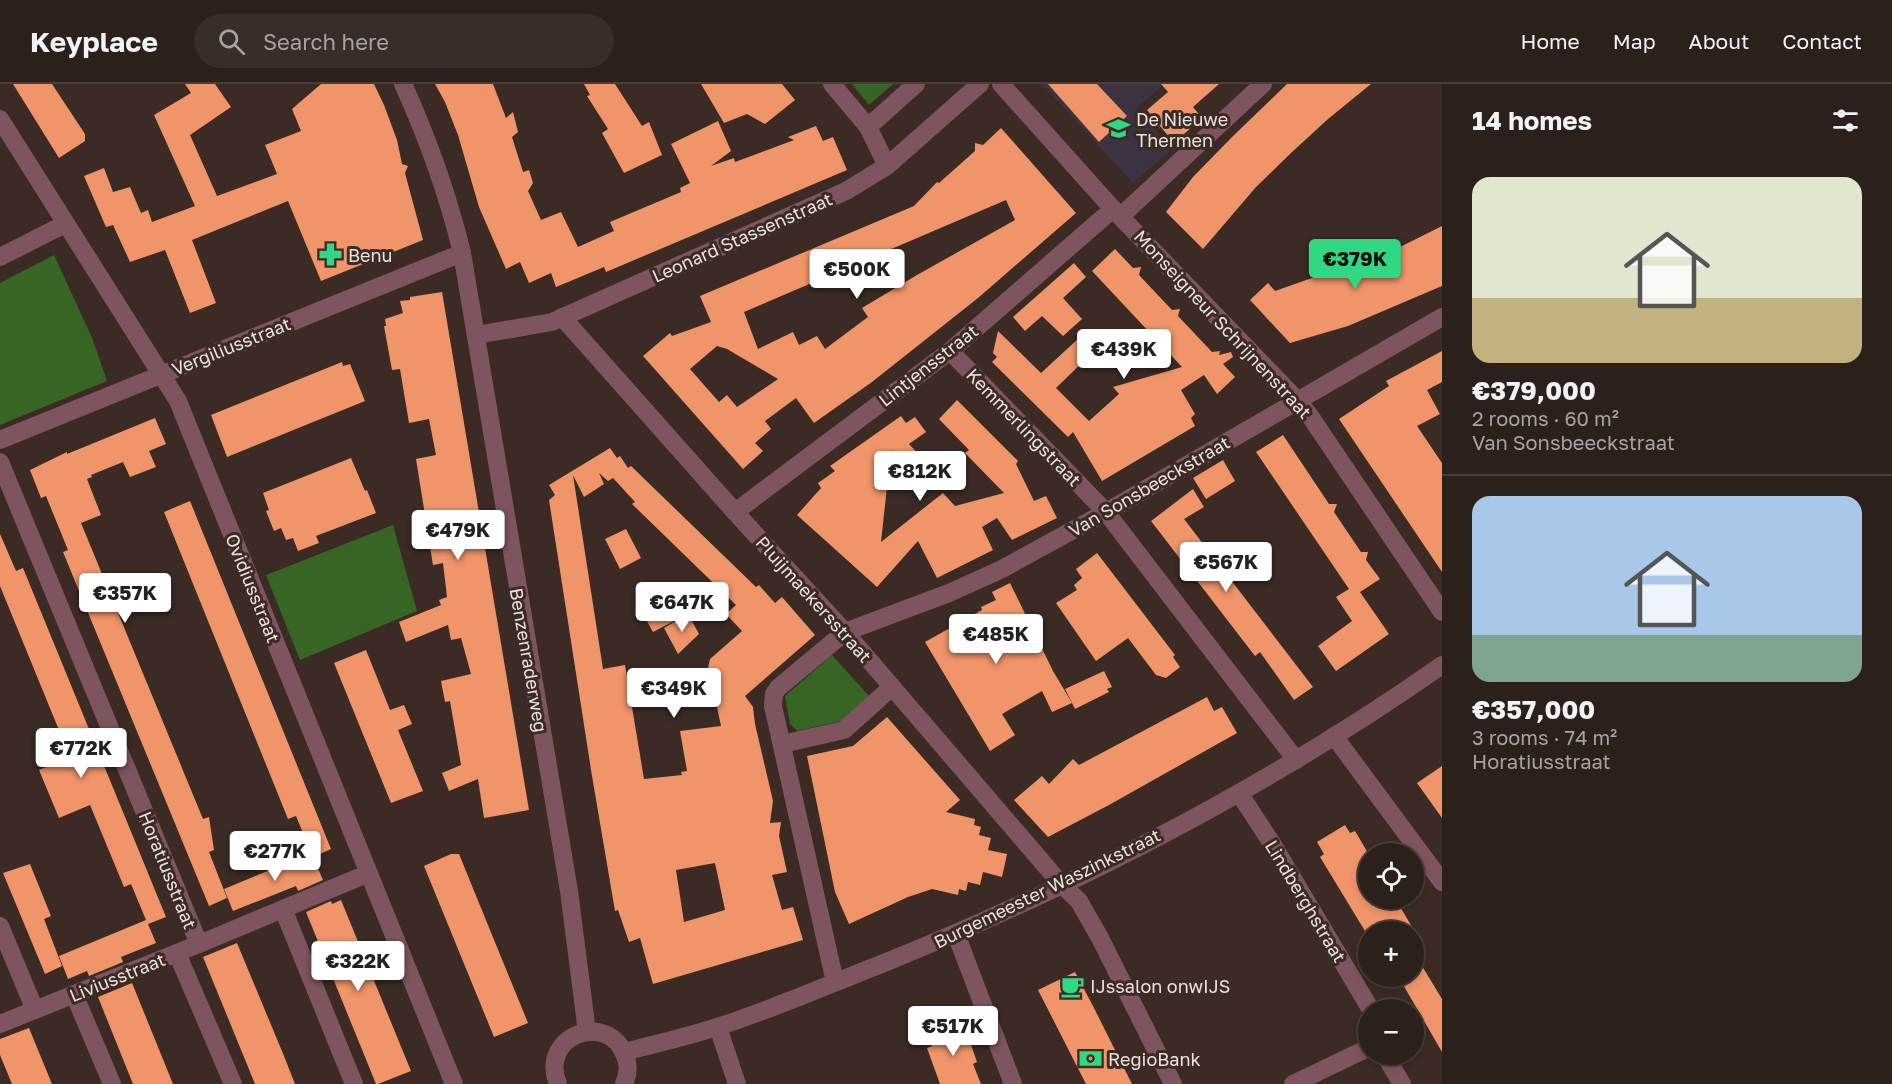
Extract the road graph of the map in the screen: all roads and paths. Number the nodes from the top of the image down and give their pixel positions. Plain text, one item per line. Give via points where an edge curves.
1 (403, 84) edge
2 (832, 84) edge
3 (916, 84) edge
4 (980, 84) edge
5 (1001, 84) edge
6 (1263, 84) edge
7 (0, 119) edge
8 (868, 127) junction
9 (887, 166) junction
10 (1117, 213) junction
11 (65, 224) junction
12 (462, 253) junction
13 (0, 257) edge
14 (562, 317) junction
15 (1442, 317) edge
16 (476, 335) junction
17 (950, 351) junction
18 (161, 374) junction
19 (1297, 400) junction
20 (0, 440) edge
21 (0, 462) edge
22 (735, 512) junction
23 (1106, 512) junction
24 (1442, 612) edge
25 (845, 632) junction
26 (1439, 672) edge
27 (892, 687) junction
28 (1334, 736) junction
29 (782, 744) junction
30 (1296, 759) junction
31 (1239, 792) junction
32 (367, 874) junction
33 (1442, 882) edge
34 (1062, 885) junction
35 (283, 909) junction
36 (0, 926) edge
37 (957, 934) junction
38 (199, 944) junction
39 (177, 953) junction
40 (834, 982) junction
41 (75, 994) junction
42 (1364, 999) edge
43 (35, 1010) junction
44 (0, 1024) edge
45 (717, 1027) junction
46 (587, 1032) junction
47 (624, 1052) junction
48 (1358, 1053) edge
49 (1391, 1065) edge
50 (452, 1081) edge
51 (112, 1084) edge
52 (233, 1084) edge
53 (354, 1084) edge
54 (434, 1084) edge
55 (558, 1084) edge
56 (624, 1084) edge
57 (737, 1084) edge
58 (1013, 1084) edge
59 (1173, 1084) edge
60 (1293, 1084) edge
61 (1402, 1084) edge

1 - 12 street, Benzenraderweg via 435,161
2 - 8 street
3 - 8 street
4 - 9 street, Leonard Stassenstraat
5 - 10 street, Monseigneur Schrijnenstraat
6 - 10 street, Lintjensstraat
7 - 11 street, Ovidiusstraat
8 - 9 street
9 - 14 street, Leonard Stassenstraat via 846,191
10 - 17 street, Lintjensstraat
10 - 19 street, Monseigneur Schrijnenstraat
11 - 13 street
11 - 18 street, Ovidiusstraat
12 - 16 street, Benzenraderweg
12 - 18 street, Vergiliusstraat
14 - 16 street, Leonard Stassenstraat via 541,325
14 - 22 street, Pluijmaekersstraat
15 - 19 street, Van Sonsbeeckstraat
16 - 46 street, Benzenraderweg via 569,891
17 - 22 street, Lintjensstraat
17 - 23 street, Kemmerlingstraat
18 - 20 street, Vergiliusstraat
18 - 32 street, Ovidiusstraat via 178,401
19 - 23 street, Van Sonsbeeckstraat
19 - 24 street, Monseigneur Schrijnenstraat
21 - 38 street, Horatiusstraat
22 - 25 street, Pluijmaekersstraat
23 - 25 street, Van Sonsbeeckstraat via 1002,569
23 - 30 street, Kemmerlingstraat
25 - 27 street, Pluijmaekersstraat
25 - 29 street, Van Sonsbeeckstraat via 774,694
26 - 28 street, Burgemeester Waszinkstraat
27 - 29 street via 844,730
27 - 34 street, Pluijmaekersstraat
28 - 30 street, Burgemeester Waszinkstraat
28 - 33 street
29 - 40 street
30 - 31 street, Burgemeester Waszinkstraat
31 - 34 street, Burgemeester Waszinkstraat
31 - 42 street, Lindberghstraat
32 - 35 street, Liviusstraat
32 - 50 street, Ovidiusstraat
34 - 37 street, Burgemeester Waszinkstraat
34 - 59 street, Pluijmaekersstraat via 1079,901 1100,938
35 - 38 street, Liviusstraat
35 - 53 street
36 - 43 street
37 - 40 street, Burgemeester Waszinkstraat
37 - 58 street
38 - 39 street, Liviusstraat
39 - 41 street, Liviusstraat
39 - 52 street, Horatiusstraat
40 - 45 street, Burgemeester Waszinkstraat
41 - 43 street, Liviusstraat
41 - 51 street
43 - 44 street, Liviusstraat
45 - 47 street, Burgemeester Waszinkstraat
45 - 57 street
46 - 47 street via 609,1036
46 - 55 street via 575,1035 560,1048 554,1066
47 - 56 street
48 - 60 street
49 - 61 street
50 - 54 street

